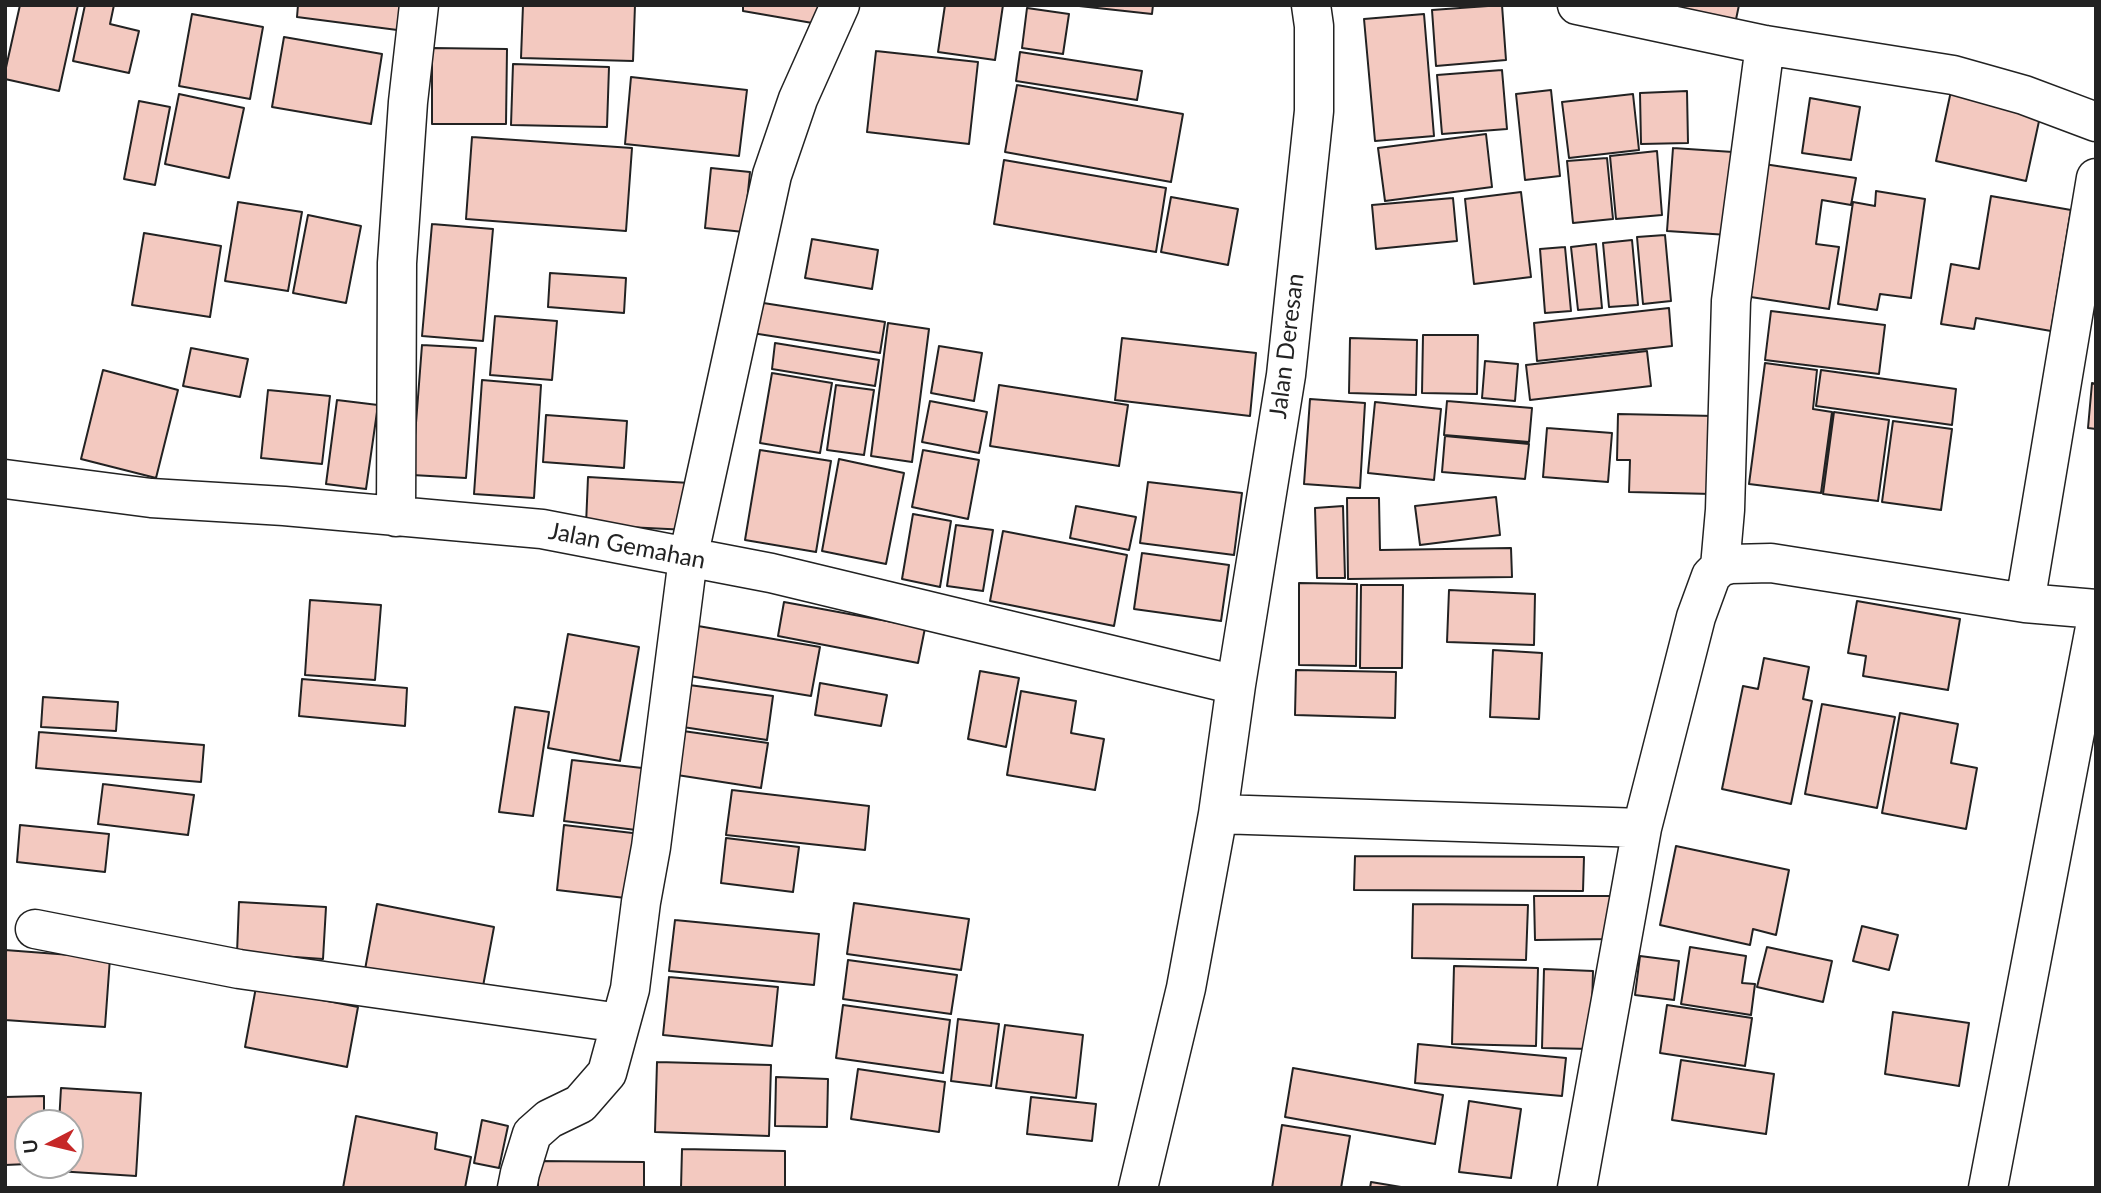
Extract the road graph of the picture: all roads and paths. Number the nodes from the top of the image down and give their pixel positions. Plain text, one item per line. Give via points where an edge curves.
1 (419, 5) edge
2 (839, 5) edge
3 (1311, 5) edge
4 (1577, 5) edge
5 (1765, 45) junction
6 (2096, 122) edge
7 (2096, 178) edge
8 (5, 479) edge
9 (396, 517) junction
10 (688, 558) junction
11 (1720, 567) junction
12 (2025, 603) junction
13 (2096, 609) edge
14 (2096, 622) edge
15 (1236, 685) junction
16 (1219, 814) junction
17 (1642, 828) junction
18 (35, 929) dead end
19 (620, 1023) junction
20 (517, 1188) edge
21 (1138, 1188) edge
22 (1577, 1188) edge
23 (1988, 1188) edge

1 - 9 street via 397,262
2 - 10 street via 798,99 772,175
3 - 15 street, Jalan Deresan via 1314,111 1286,375
4 - 5 street
5 - 6 street via 1953,75 2024,94
5 - 11 street via 1731,301
7 - 12 street
8 - 9 street, Jalan Gemahan via 151,498
9 - 10 street, Jalan Gemahan via 542,529
10 - 15 street, Jalan Gemahan via 771,573
10 - 19 street via 634,968
11 - 12 street via 1771,563
11 - 17 street via 1696,617
12 - 13 street
14 - 23 street
15 - 16 street, Jalan Deresan
16 - 17 street
16 - 21 street, Jalan Deresan via 1186,988
17 - 22 street
18 - 19 street via 239,969
19 - 20 street via 607,1073 580,1104 549,1119 532,1134

